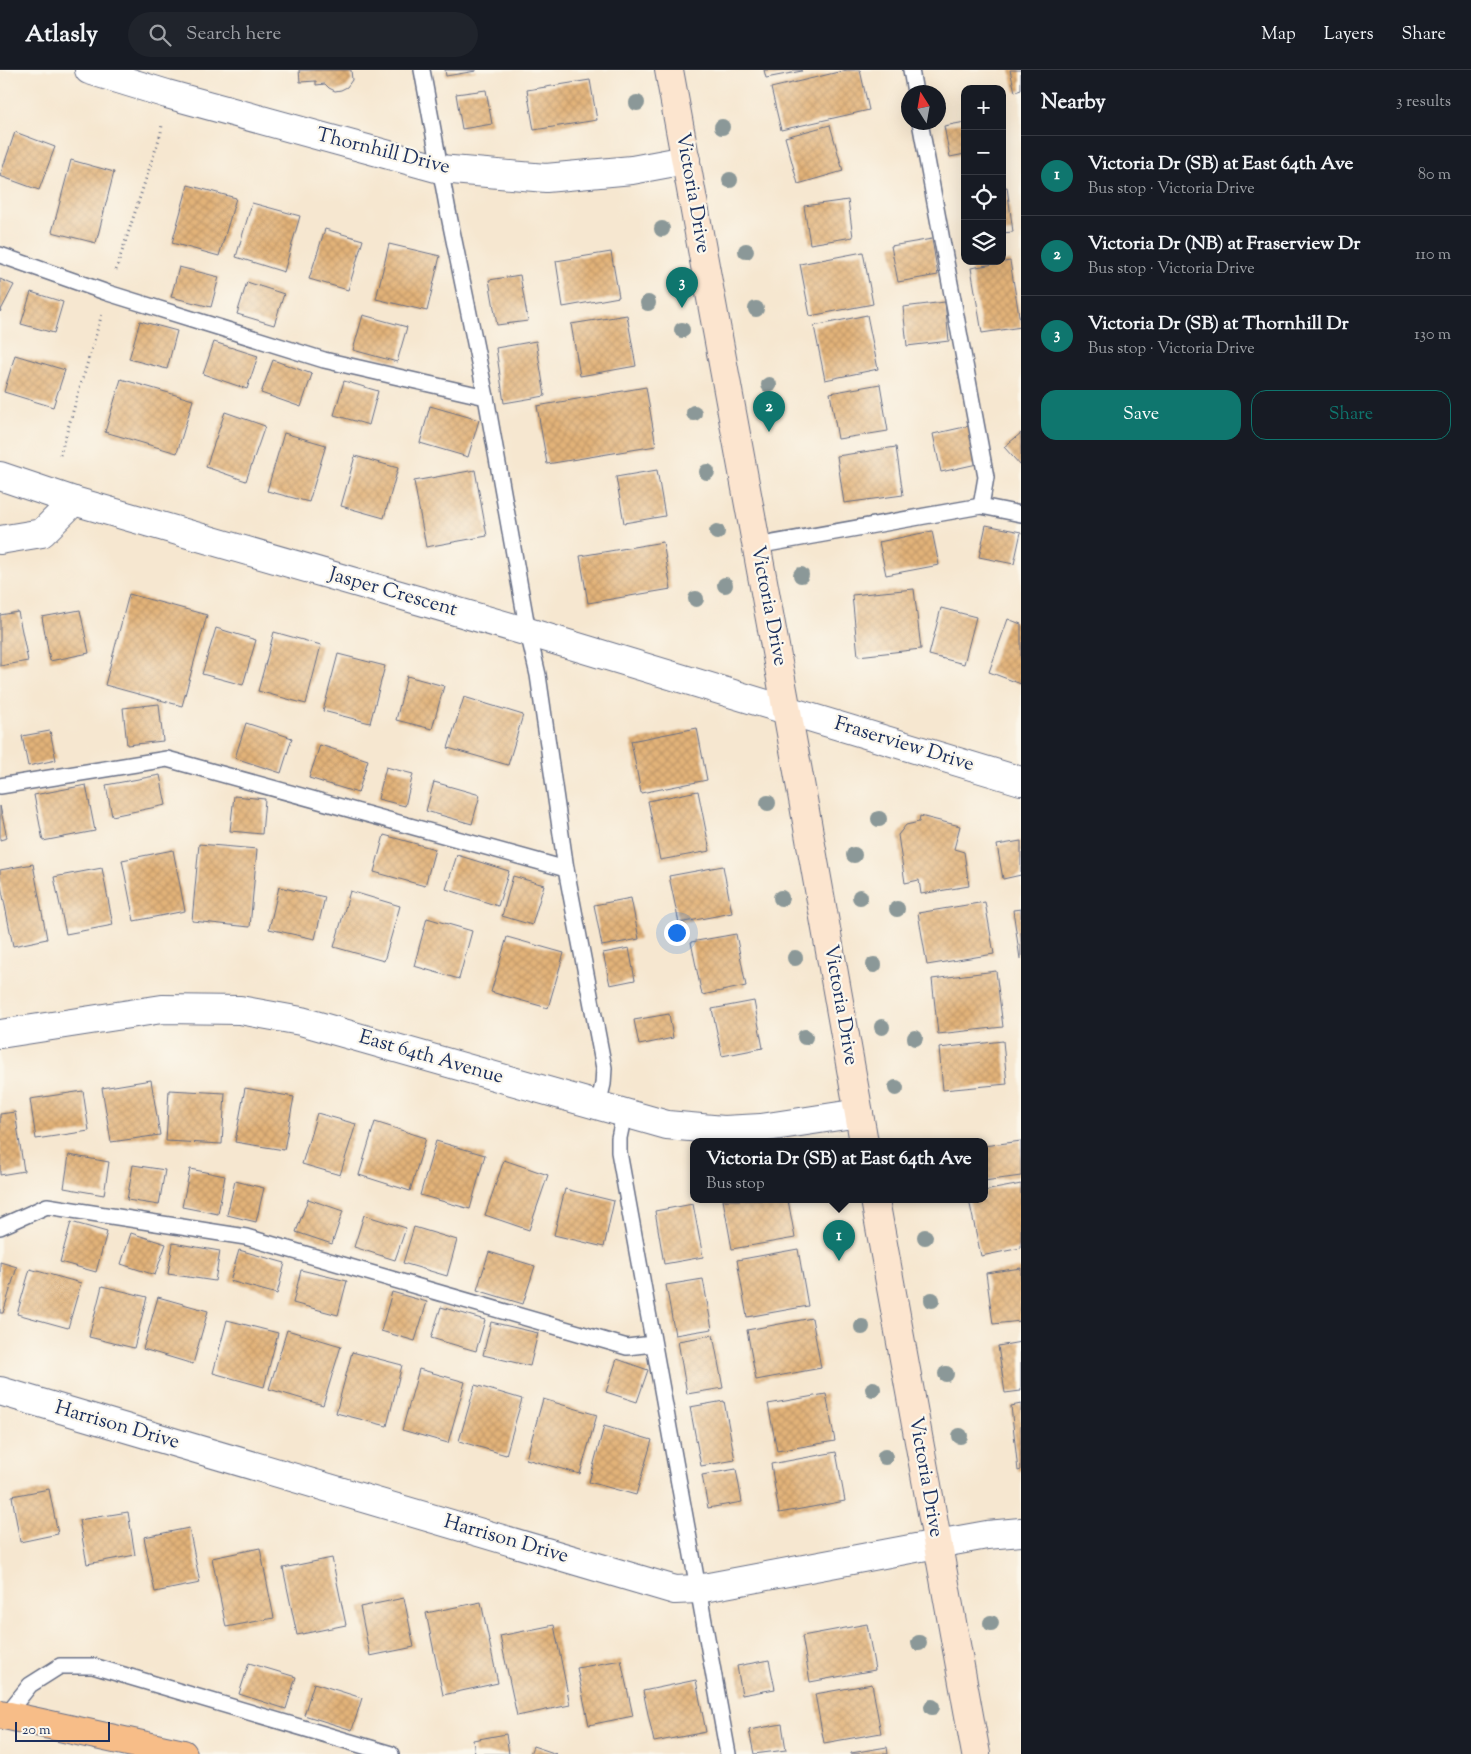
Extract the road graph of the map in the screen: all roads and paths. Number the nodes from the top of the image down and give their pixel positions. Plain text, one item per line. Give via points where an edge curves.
1 (89, 70) edge
2 (422, 70) edge
3 (669, 70) edge
4 (911, 70) edge
5 (914, 85) edge
6 (921, 130) edge
7 (686, 160) junction
8 (440, 169) junction
9 (0, 255) edge
10 (486, 397) junction
11 (0, 476) edge
12 (74, 501) junction
13 (981, 506) junction
14 (1021, 514) edge
15 (0, 540) edge
16 (756, 546) junction
17 (528, 632) junction
18 (787, 710) junction
19 (1021, 781) edge
20 (0, 786) edge
21 (566, 869) junction
22 (0, 1034) edge
23 (598, 1105) junction
24 (859, 1113) junction
25 (624, 1114) junction
26 (863, 1138) edge
27 (876, 1203) edge
28 (0, 1227) edge
29 (653, 1344) junction
30 (0, 1391) edge
31 (1021, 1532) edge
32 (937, 1544) junction
33 (698, 1590) junction
34 (3, 1715) edge
35 (182, 1754) edge
36 (391, 1754) edge
37 (728, 1754) edge
38 (976, 1754) edge

1 - 8 street, Thornhill Drive
2 - 8 lane
3 - 7 street, Victoria Drive
4 - 5 lane
6 - 13 lane via 986,477
7 - 8 street, Thornhill Drive via 632,170 546,178
7 - 16 street, Victoria Drive
8 - 10 lane
9 - 10 lane via 108,293 324,360
10 - 17 lane
11 - 12 street, Jasper Crescent
12 - 15 street via 42,533
12 - 17 street, Jasper Crescent
13 - 14 lane
13 - 16 lane
16 - 18 street, Victoria Drive
17 - 18 street, Jasper Crescent
17 - 21 lane via 538,675
18 - 19 street, Fraserview Drive
18 - 24 street, Victoria Drive
20 - 21 lane via 167,759
21 - 23 lane via 604,1068
22 - 23 street, East 64th Avenue via 162,1009 240,1010 301,1021
23 - 25 street, East 64th Avenue
24 - 25 street, East 64th Avenue via 762,1128 724,1130 667,1125
24 - 26 street, Victoria Drive
25 - 29 lane via 618,1138 619,1152
27 - 32 street, Victoria Drive
28 - 29 lane via 47,1206 246,1237 627,1347
29 - 33 lane
30 - 33 street, Harrison Drive via 675,1590
31 - 32 street, Harrison Drive
32 - 33 street, Harrison Drive
32 - 38 street, Victoria Drive
33 - 37 lane
34 - 35 main road
34 - 36 lane via 30,1685 60,1666 93,1666

